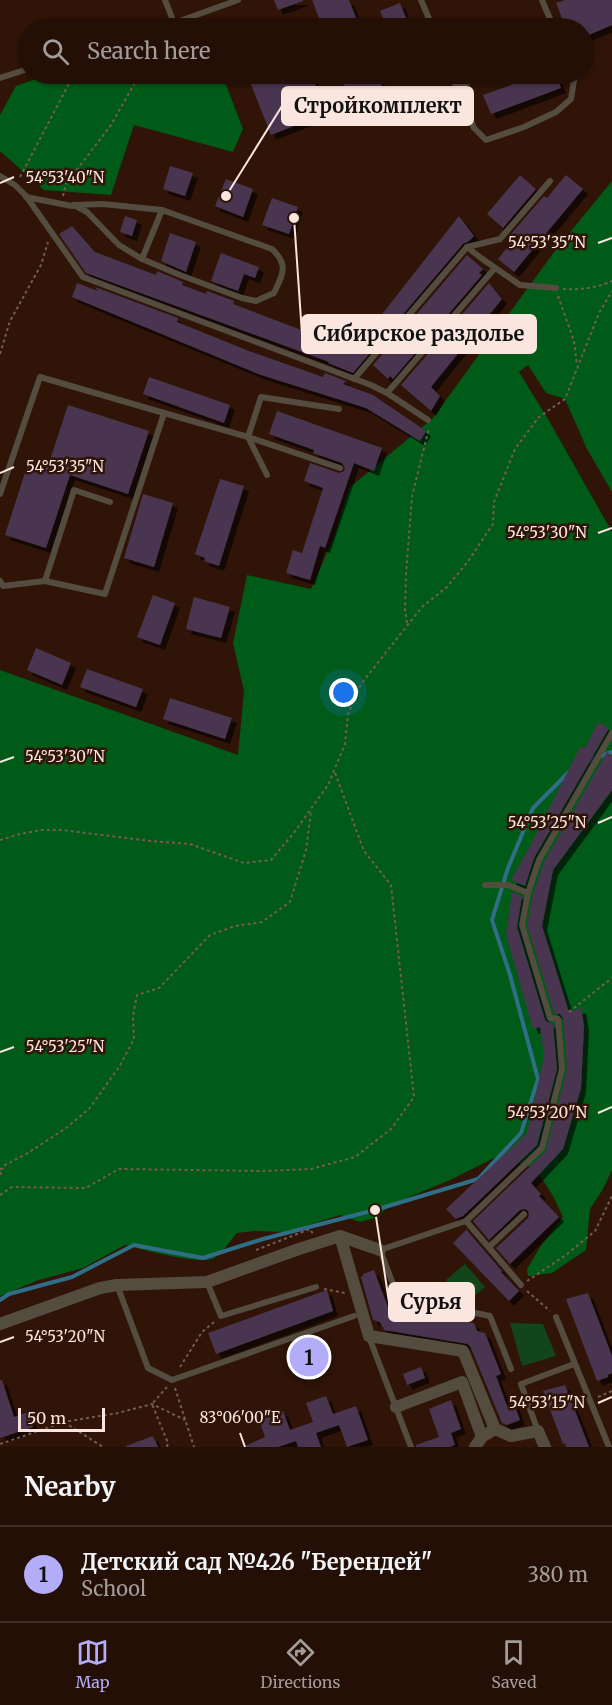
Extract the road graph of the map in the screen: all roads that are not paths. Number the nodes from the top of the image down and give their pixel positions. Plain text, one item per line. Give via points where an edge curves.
1 (165, 0) edge
2 (238, 0) edge
3 (421, 0) edge
4 (542, 0) edge
5 (228, 2) edge
6 (172, 18) edge
7 (187, 18) edge
8 (429, 18) edge
9 (550, 18) edge
10 (18, 72) edge
11 (0, 78) edge
12 (455, 84) edge
13 (463, 84) edge
14 (573, 84) edge
15 (456, 87) junction
16 (0, 176) edge
17 (550, 181) dead end
18 (26, 196) junction
19 (74, 205) junction
20 (162, 210) junction
21 (467, 247) junction
22 (142, 259) junction
23 (495, 268) junction
24 (556, 288) road end
25 (354, 379) junction
26 (387, 393) junction
27 (339, 410) dead end
28 (164, 413) junction
29 (428, 420) road end
30 (248, 437) junction
31 (340, 468) dead end
32 (267, 475) dead end
33 (0, 494) edge
34 (110, 502) dead end
35 (0, 581) edge
36 (45, 581) junction
37 (612, 733) edge
38 (485, 885) dead end
39 (528, 893) junction
40 (524, 1214) dead end
41 (465, 1221) junction
42 (340, 1236) junction
43 (489, 1247) junction
44 (380, 1250) junction
45 (207, 1282) junction
46 (521, 1285) road end
47 (117, 1286) junction
48 (316, 1287) road end
49 (354, 1316) dead end
50 (556, 1317) road end
51 (0, 1324) edge
52 (369, 1336) junction
53 (574, 1364) junction
54 (512, 1369) dead end
55 (396, 1407) junction
56 (495, 1429) junction
57 (538, 1431) junction
58 (479, 1442) edge
59 (411, 1447) edge
60 (545, 1447) edge
61 (609, 1447) edge

1 - 6 lane
2 - 5 lane
3 - 8 lane
4 - 9 lane
5 - 7 lane
10 - 11 lane
12 - 15 lane
13 - 15 lane
14 - 15 lane via 571,99 556,112 486,140 474,128
16 - 18 lane
17 - 21 lane via 500,239
18 - 19 lane
18 - 25 lane via 84,277
19 - 20 lane
19 - 22 lane
20 - 22 lane
20 - 22 lane via 272,249 282,258 284,273 274,293 256,301
21 - 23 lane
21 - 25 lane
23 - 24 lane via 520,285
23 - 26 lane
25 - 26 lane
26 - 29 lane
27 - 30 lane via 261,397
28 - 30 lane
28 - 33 lane via 40,378
28 - 36 lane via 105,594
30 - 31 lane
30 - 32 lane
34 - 36 lane via 75,490
35 - 36 lane via 3,586
37 - 39 lane via 539,860
38 - 39 lane via 508,885
39 - 41 lane via 522,925 550,1018 558,1019 562,1069 542,1148
40 - 43 lane
41 - 43 lane
41 - 44 lane
42 - 44 street
42 - 45 street
42 - 52 street
43 - 46 lane
44 - 54 lane via 398,1297 490,1316
45 - 47 street
45 - 48 lane via 221,1316
47 - 49 lane via 148,1368 172,1380
47 - 51 street via 100,1288
50 - 53 lane
52 - 55 lane
52 - 56 street via 463,1351
53 - 57 lane via 521,1384
53 - 61 lane
55 - 58 street via 462,1382
55 - 59 lane
56 - 57 street via 511,1436
56 - 58 street
57 - 60 street

